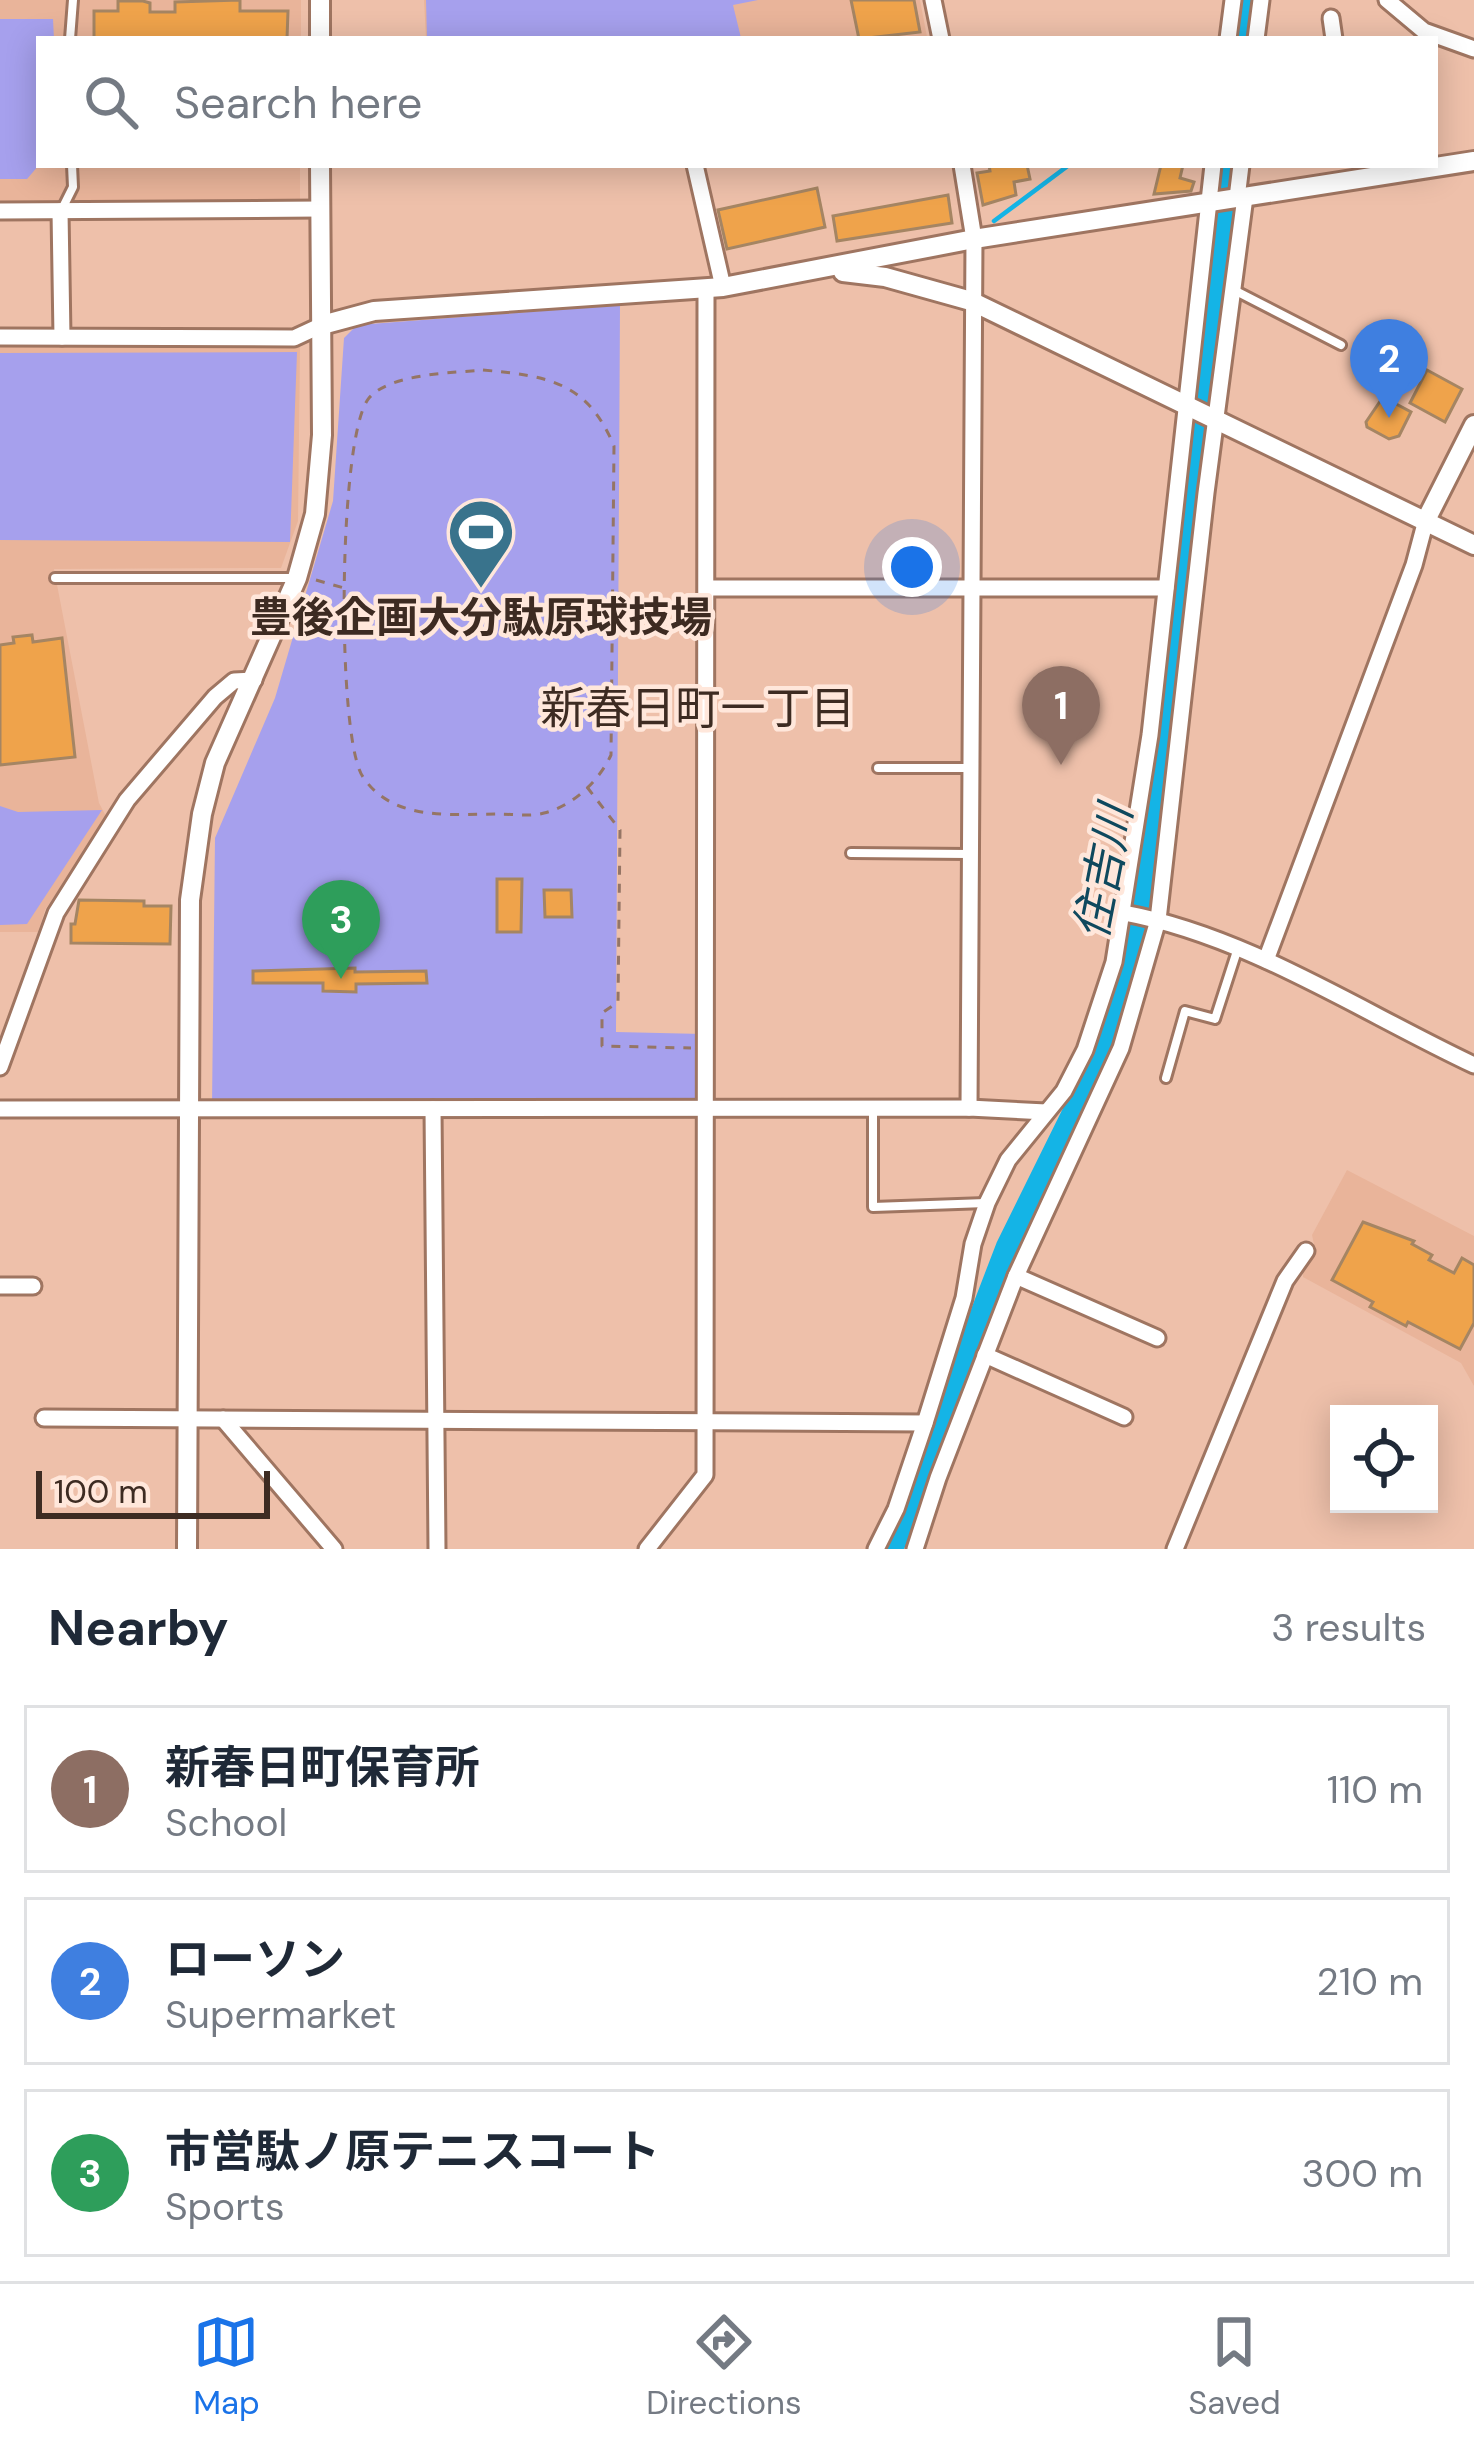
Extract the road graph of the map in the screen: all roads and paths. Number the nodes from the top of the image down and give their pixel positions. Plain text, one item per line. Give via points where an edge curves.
1 (73, 0) edge
2 (320, 0) edge
3 (934, 0) edge
4 (1233, 0) edge
5 (1261, 0) edge
6 (1387, 0) edge
7 (1331, 19) dead end
8 (70, 36) edge
9 (320, 36) edge
10 (940, 36) edge
11 (1228, 36) edge
12 (1256, 36) edge
13 (1334, 36) edge
14 (1437, 36) edge
15 (1438, 36) edge
16 (1474, 50) edge
17 (1474, 161) edge
18 (1438, 164) edge
19 (72, 168) edge
20 (320, 168) edge
21 (695, 168) edge
22 (962, 168) edge
23 (1213, 168) edge
24 (1241, 168) edge
25 (1397, 168) edge
26 (1353, 172) edge
27 (1241, 198) junction
28 (1208, 203) junction
29 (321, 209) junction
30 (0, 211) edge
31 (60, 211) junction
32 (974, 239) junction
33 (772, 279) junction
34 (715, 288) junction
35 (1231, 288) junction
36 (971, 301) junction
37 (322, 325) junction
38 (0, 337) edge
39 (62, 337) junction
40 (1340, 345) dead end
41 (1188, 404) junction
42 (1216, 418) junction
43 (1474, 425) edge
44 (1426, 520) junction
45 (1474, 545) edge
46 (55, 578) dead end
47 (307, 579) junction
48 (346, 588) junction
49 (707, 588) junction
50 (970, 588) junction
51 (1166, 588) junction
52 (254, 680) junction
53 (970, 768) junction
54 (878, 769) dead end
55 (587, 787) junction
56 (851, 853) dead end
57 (970, 854) junction
58 (1126, 913) junction
59 (1154, 920) junction
60 (1237, 950) junction
61 (1266, 960) junction
62 (705, 1048) junction
63 (1474, 1065) edge
64 (0, 1067) edge
65 (1166, 1078) dead end
66 (969, 1108) junction
67 (0, 1109) edge
68 (191, 1109) junction
69 (433, 1109) junction
70 (873, 1109) junction
71 (704, 1110) junction
72 (1046, 1112) junction
73 (987, 1203) junction
74 (1306, 1251) dead end
75 (1016, 1276) junction
76 (0, 1286) edge
77 (33, 1286) dead end
78 (1157, 1338) dead end
79 (985, 1355) junction
80 (1124, 1417) dead end
81 (44, 1418) dead end
82 (188, 1419) junction
83 (223, 1419) junction
84 (436, 1420) junction
85 (704, 1422) junction
86 (925, 1423) junction
87 (188, 1549) edge
88 (334, 1549) edge
89 (437, 1549) edge
90 (647, 1549) edge
91 (876, 1549) edge
92 (915, 1549) edge
93 (1175, 1549) edge

1 - 8 lane
2 - 9 street
3 - 10 street
4 - 11 street
5 - 12 street
6 - 14 street
7 - 13 street
15 - 16 street
17 - 18 street
19 - 31 lane
20 - 29 street
21 - 34 street
22 - 32 street
23 - 28 street
24 - 27 street
25 - 26 street
26 - 27 street
27 - 28 street
27 - 35 street
28 - 32 street
28 - 41 street
29 - 31 street
29 - 37 street
30 - 31 street
31 - 39 street
32 - 33 street
32 - 36 street
33 - 34 street
33 - 36 street via 845,272
34 - 37 street via 374,311
34 - 49 street
35 - 40 lane
35 - 42 street
36 - 41 street
36 - 50 street
37 - 39 street via 294,338
37 - 47 street via 322,436
38 - 39 street
41 - 42 street
41 - 51 street
42 - 44 street
42 - 59 street
43 - 44 street
44 - 45 street
44 - 61 street
46 - 47 lane
47 - 48 path
47 - 52 street
48 - 55 path via 349,732 362,776 388,800 425,815 544,813
48 - 55 path via 349,470 368,399 386,385 483,370 570,386 604,422 614,446 611,755
49 - 50 street
49 - 62 street
50 - 51 street
50 - 53 street
51 - 58 street
52 - 64 street via 234,681 215,698 127,800 56,913
52 - 68 street via 215,763 193,878
53 - 54 lane
53 - 57 street
55 - 62 path via 620,830 618,1002 602,1013 602,1046
56 - 57 lane
57 - 66 street
58 - 59 street
58 - 72 street via 1085,1051
59 - 60 street
59 - 75 street via 1121,1048
60 - 61 street
60 - 65 lane via 1215,1019 1185,1011
61 - 63 street
62 - 71 street
66 - 70 street
66 - 72 street
67 - 68 street
68 - 69 street
68 - 82 street
69 - 71 street
69 - 84 street
70 - 71 street
70 - 73 lane via 873,1207
71 - 85 street
72 - 73 street via 1007,1160
73 - 86 street
74 - 93 street via 1285,1281
75 - 78 street
75 - 79 street
76 - 77 street
79 - 80 street
79 - 92 street
81 - 82 street
82 - 83 street
82 - 87 street
83 - 84 street
83 - 88 street
84 - 85 street
84 - 89 street
85 - 86 street
85 - 90 street via 705,1475
86 - 91 street

